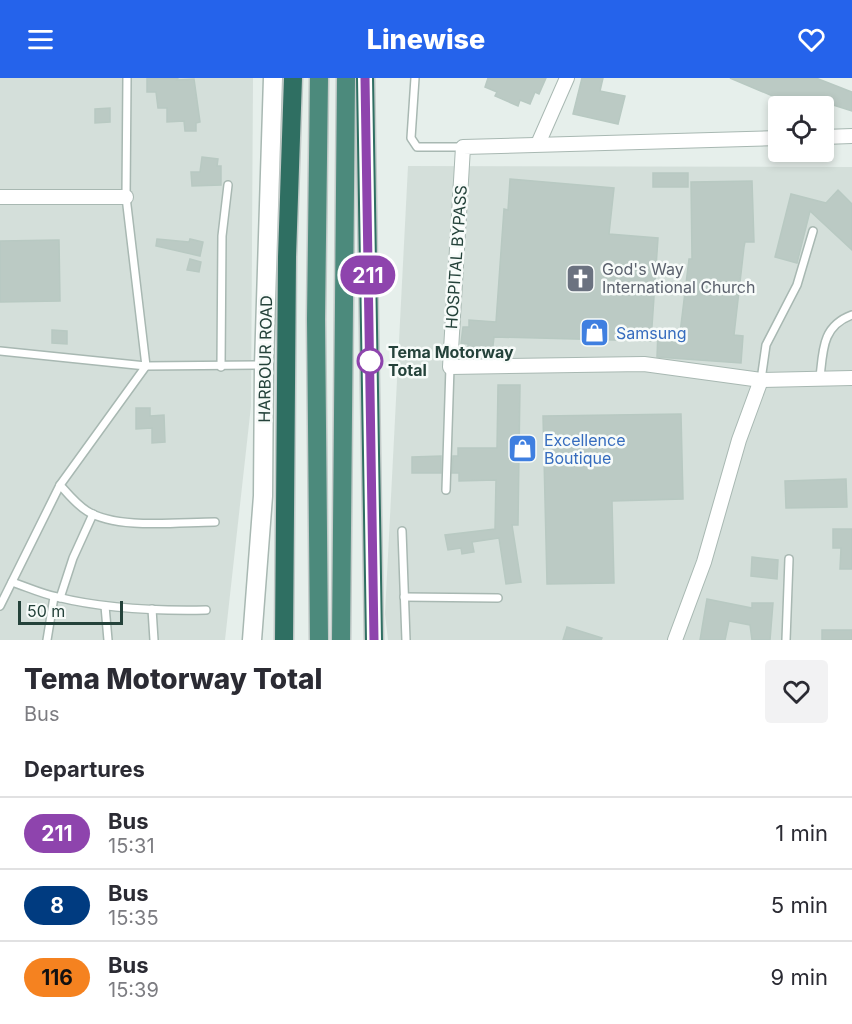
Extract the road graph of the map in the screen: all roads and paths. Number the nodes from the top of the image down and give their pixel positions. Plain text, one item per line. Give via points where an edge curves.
1 (127, 78) edge
2 (273, 78) edge
3 (293, 78) edge
4 (319, 78) edge
5 (346, 78) edge
6 (365, 78) edge
7 (415, 78) edge
8 (567, 78) edge
9 (834, 136) edge
10 (852, 136) edge
11 (768, 138) edge
12 (538, 144) junction
13 (463, 147) junction
14 (228, 185) dead end
15 (0, 197) edge
16 (126, 197) junction
17 (813, 231) dead end
18 (852, 315) edge
19 (0, 351) edge
20 (264, 365) junction
21 (146, 366) junction
22 (221, 367) junction
23 (450, 367) junction
24 (820, 378) junction
25 (852, 378) edge
26 (761, 380) junction
27 (60, 485) junction
28 (446, 490) dead end
29 (93, 514) junction
30 (215, 522) dead end
31 (402, 531) dead end
32 (789, 559) dead end
33 (12, 582) junction
34 (57, 597) junction
35 (404, 597) junction
36 (498, 598) dead end
37 (0, 606) edge
38 (105, 606) junction
39 (152, 609) junction
40 (206, 610) dead end
41 (47, 640) edge
42 (108, 640) edge
43 (154, 640) edge
44 (252, 640) edge
45 (284, 640) edge
46 (319, 640) edge
47 (341, 640) edge
48 (374, 640) edge
49 (406, 640) edge
50 (675, 640) edge
51 (786, 640) edge

1 - 16 lane
2 - 20 street, HARBOUR ROAD
3 - 45 highway via 287,257
4 - 46 highway
5 - 47 highway
6 - 48 highway
7 - 13 lane via 411,138 417,147
8 - 12 street
9 - 10 street
11 - 12 street
12 - 13 street
13 - 23 street, HOSPITAL BYPASS
14 - 22 lane via 222,236
15 - 16 street
16 - 21 lane
17 - 26 lane via 797,285 766,345
18 - 24 lane via 842,319 828,335
19 - 21 lane
20 - 22 lane
20 - 44 street, HARBOUR ROAD via 263,496
21 - 22 lane
21 - 27 lane
23 - 26 street via 644,364
23 - 28 lane, HOSPITAL BYPASS
24 - 25 street
24 - 26 street
26 - 50 street via 739,440 704,562
27 - 29 lane
27 - 33 lane
29 - 30 lane via 118,522
29 - 34 lane
31 - 35 lane
32 - 51 lane
33 - 34 lane
33 - 37 lane
34 - 38 lane
34 - 41 lane
35 - 36 lane
35 - 49 lane
38 - 39 lane
38 - 42 lane
39 - 40 lane
39 - 43 lane

